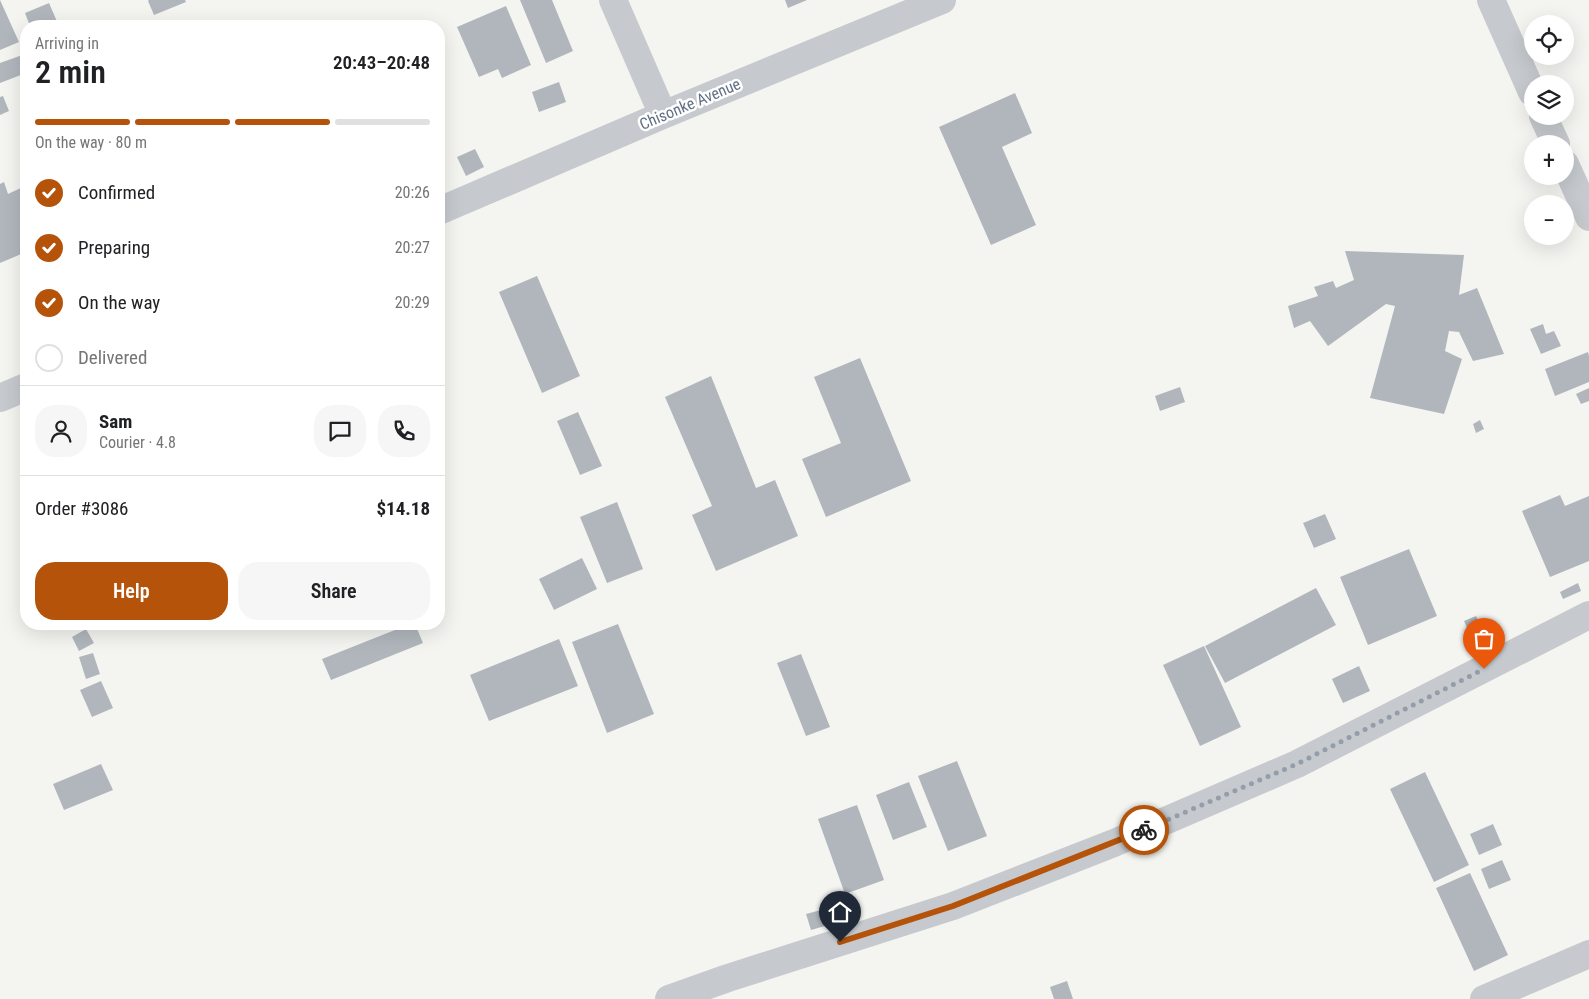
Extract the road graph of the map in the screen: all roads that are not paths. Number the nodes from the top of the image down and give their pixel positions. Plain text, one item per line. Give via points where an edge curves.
1 (613, 0) edge
2 (942, 0) edge
3 (1491, 0) edge
4 (1524, 75) edge
5 (664, 115) junction
6 (1574, 184) edge
7 (445, 208) edge
8 (1589, 216) edge
9 (20, 390) edge
10 (0, 398) edge
11 (1589, 615) edge
12 (1589, 954) edge
13 (669, 999) edge
14 (1484, 999) edge

1 - 5 street
2 - 5 street, Chisonke Avenue
3 - 4 street
5 - 7 street, Chisonke Avenue
6 - 8 street
9 - 10 street
11 - 13 street via 1297,764 1114,843 953,906
12 - 14 street

